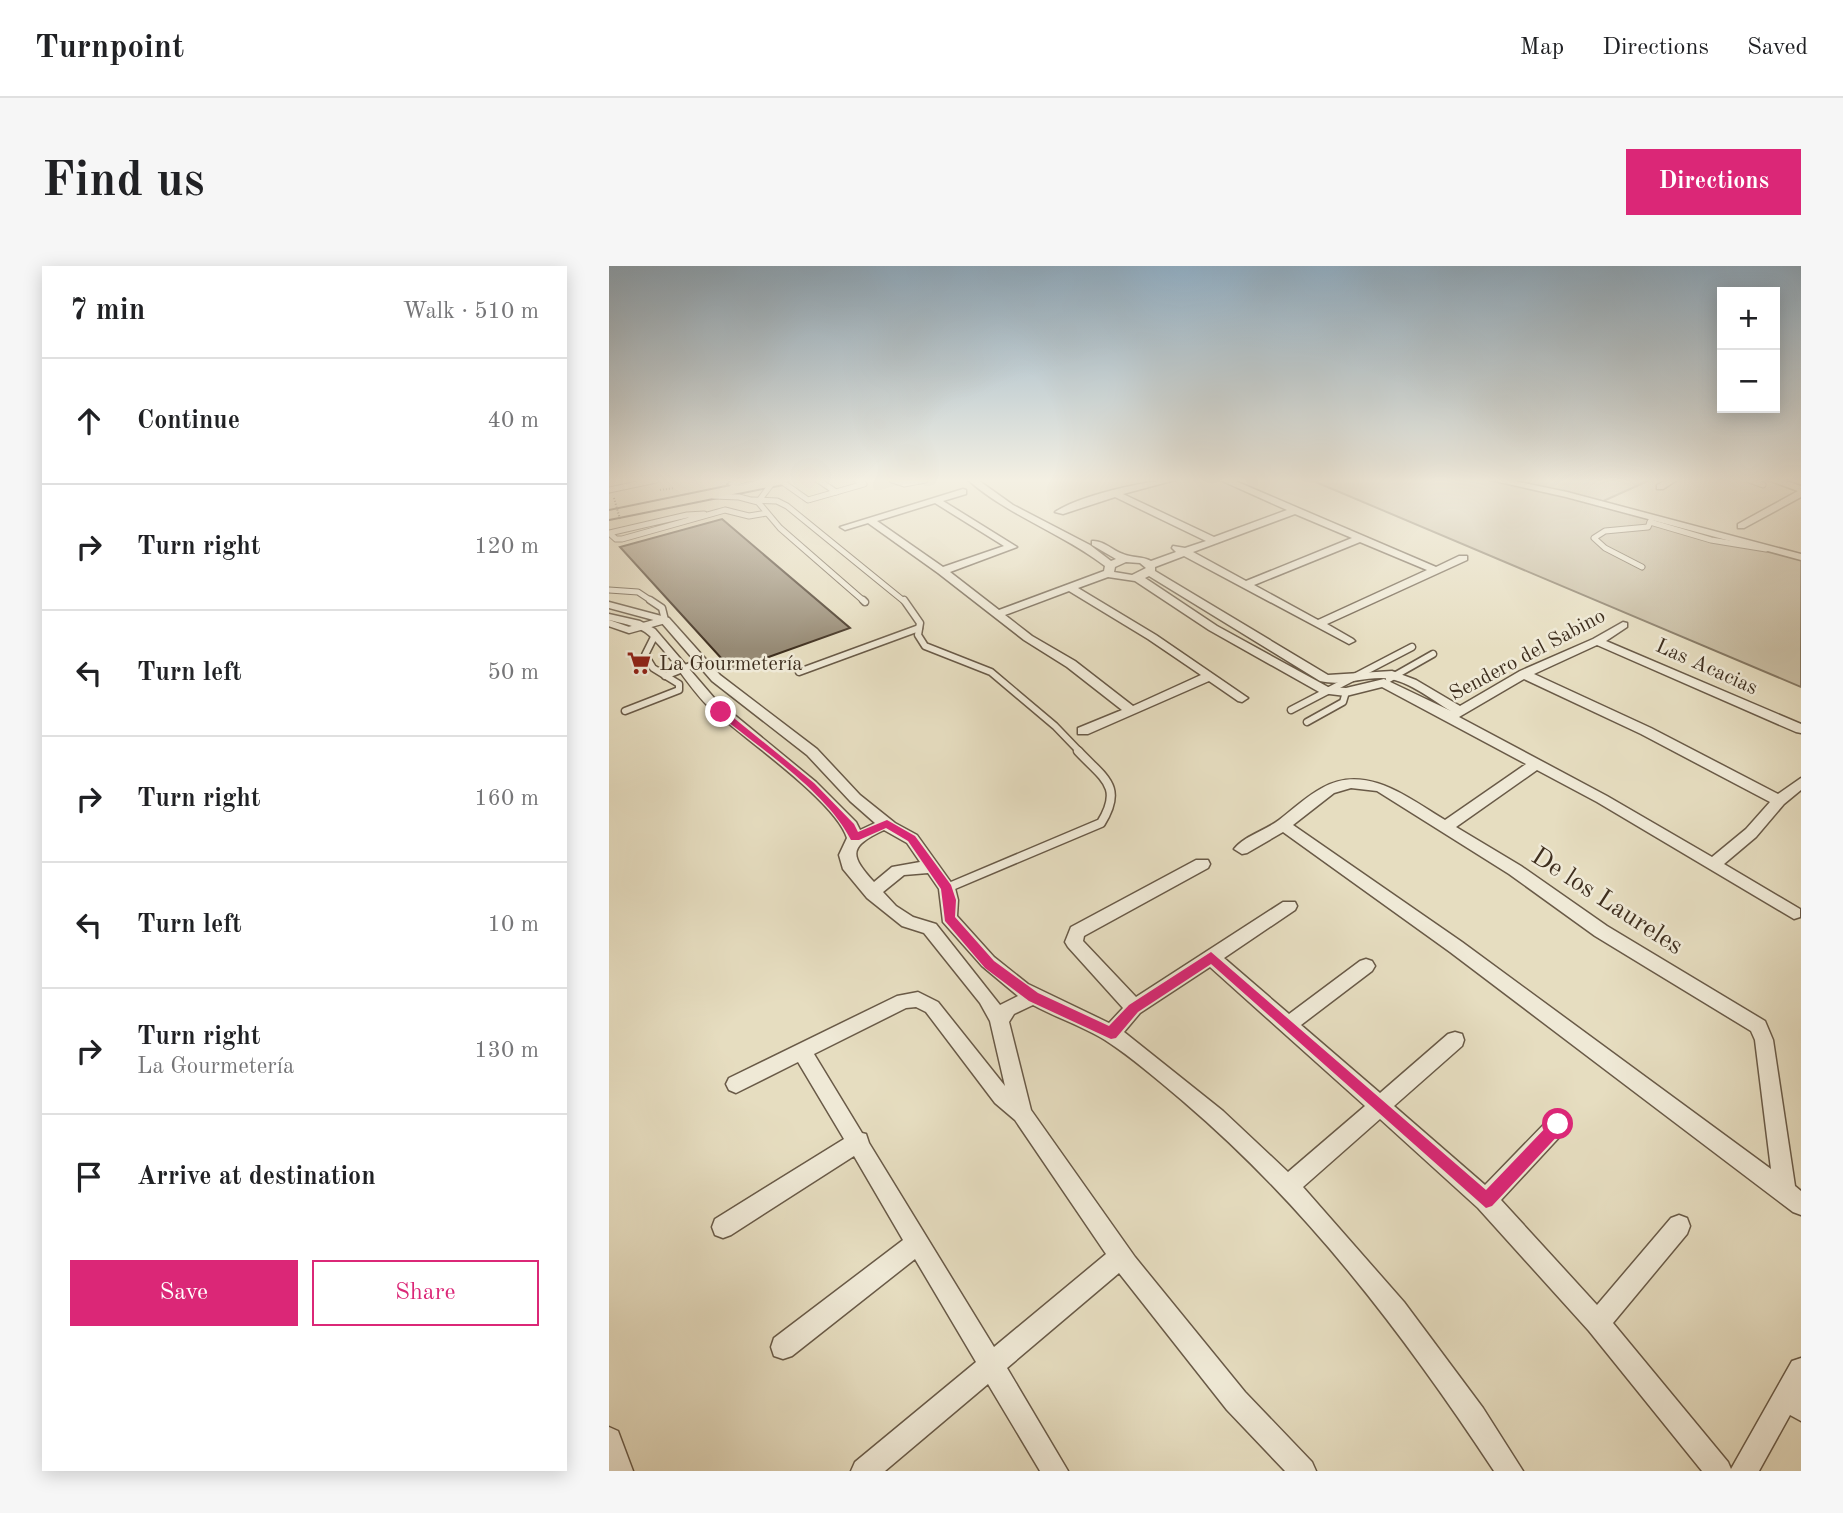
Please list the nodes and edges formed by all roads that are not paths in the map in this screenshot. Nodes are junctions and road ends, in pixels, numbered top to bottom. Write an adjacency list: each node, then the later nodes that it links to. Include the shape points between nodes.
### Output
1 (789, 536): 28 (lane)
2 (825, 536): 36 (lane, via 904,600)
3 (893, 536): 22 (street)
4 (995, 536): 22 (street, via 1012,547)
5 (1066, 536): 24 (street, via 1086,547)
6 (1083, 536): 19 (street)
7 (1210, 536): 13 (street)
8 (1219, 536): 13 (street)
9 (1357, 536): 14 (street)
10 (1597, 536): 20 (lane, via 1605,548)
11 (1719, 536): 17 (street)
12 (1754, 536): 15 (street)
13 (1214, 538): 16 (street)
14 (1361, 538): 23 (street); 25 (street)
15 (1801, 548)
16 (1181, 550): 21 (street); 25 (street)
17 (1801, 557)
18 (1463, 558): 23 (street)
19 (1124, 559): 21 (street); 24 (street)
20 (1642, 567)
21 (1144, 569): 24 (street); 49 (street); 50 (street, via 1213,628)
22 (942, 571): 30 (street)
23 (1437, 571): 34 (street)
24 (1112, 572): 27 (street)
25 (1246, 585): 34 (street)
26 (609, 590): 32 (lane, via 638,592 662,608)
27 (1073, 590): 30 (street); 47 (street)
28 (865, 603)
29 (609, 604): 32 (street)
30 (1000, 616): 52 (street)
31 (609, 617): 37 (street)
32 (665, 620): 37 (lane); 42 (street)
33 (609, 623): 37 (lane, via 627,630)
34 (1318, 624): 38 (street)
35 (1623, 625): 39 (street, Sendero del Sabino)
36 (919, 628): 44 (lane); 70 (lane, via 925,646 991,672 1055,726 1110,785 1112,805 1101,822)
37 (651, 631): 43 (street); 46 (lane, via 645,655)
38 (1349, 641)
39 (1597, 641): 45 (street, Sendero del Sabino); 57 (street, Las Acacias)
40 (1412, 647): 49 (lane)
41 (1433, 654): 48 (lane)
42 (700, 662): 43 (lane); 62 (street, via 746,704 812,752)
43 (683, 669): 46 (lane); 65 (street, via 721,712 811,785 851,827)
44 (799, 672)
45 (1524, 674): 55 (street, Sendero del Sabino); 61 (street)
46 (665, 676): 54 (lane, via 679,684 679,690)
47 (1209, 676): 51 (street); 52 (street)
48 (1389, 679): 49 (street); 55 (street)
49 (1345, 687): 50 (street); 56 (lane, via 1343,702)
50 (1325, 690): 53 (lane)
51 (1242, 698)
52 (1130, 710): 58 (street)
53 (1291, 710)
54 (625, 712)
55 (1455, 715): 59 (street)
56 (1307, 722)
57 (1801, 729)
58 (1083, 731)
59 (1537, 764): 64 (street); 68 (street)
60 (1801, 783): 61 (street)
61 (1779, 801): 68 (street, via 1751,833)
62 (887, 824): 65 (street); 69 (street, via 912,838)
63 (1283, 825): 64 (street, De los Laureles, via 1321,795 1359,781 1382,788); 66 (street, De los Laureles); 89 (street)
64 (1445, 827): 89 (street, De los Laureles, via 1601,931 1758,1026 1764,1040)
65 (855, 838): 71 (street, via 847,855 849,865)
66 (1243, 849)
67 (1202, 864): 77 (street, via 1077,932 1074,942)
68 (1713, 864): 73 (street)
69 (932, 867): 70 (street); 71 (street, via 890,873)
70 (947, 888): 76 (street, via 949,918 989,964)
71 (873, 894): 78 (street, via 908,922 930,928)
72 (1289, 906): 74 (street)
73 (1794, 913)
74 (1211, 957): 77 (street); 79 (street)
75 (1366, 966): 79 (street)
76 (1033, 997): 78 (street, via 1008,1009); 80 (street)
77 (1134, 1008): 80 (street)
78 (999, 1020): 85 (street)
79 (1288, 1025): 84 (street)
80 (1111, 1034): 88 (street, via 1168,1076)
81 (1455, 1040): 84 (street)
82 (802, 1051): 83 (street); 85 (street, via 903,1001 918,999 932,1007 1002,1097); 87 (street)
83 (736, 1084)
84 (1379, 1106): 88 (street); 90 (street)
85 (1023, 1114): 95 (street)
86 (1558, 1124): 90 (street)
87 (859, 1141): 93 (street); 94 (street)
88 (1287, 1186): 106 (street, via 1382,1292)
89 (1785, 1192): 91 (street)
90 (1486, 1200): 96 (street)
91 (1801, 1205)
92 (1679, 1226): 96 (street)
93 (723, 1227)
94 (919, 1242): 97 (street); 98 (street)
95 (1121, 1257): 98 (street); 105 (street, via 1236,1401)
96 (1597, 1323): 107 (street)
97 (783, 1347)
98 (991, 1364): 103 (street); 104 (street)
99 (1801, 1370): 100 (street)
100 (1794, 1402): 108 (street)
101 (609, 1440): 102 (street)
102 (620, 1471)
103 (864, 1471)
104 (1055, 1471)
105 (1303, 1471)
106 (1510, 1471)
107 (1719, 1471)
108 (1744, 1471)

